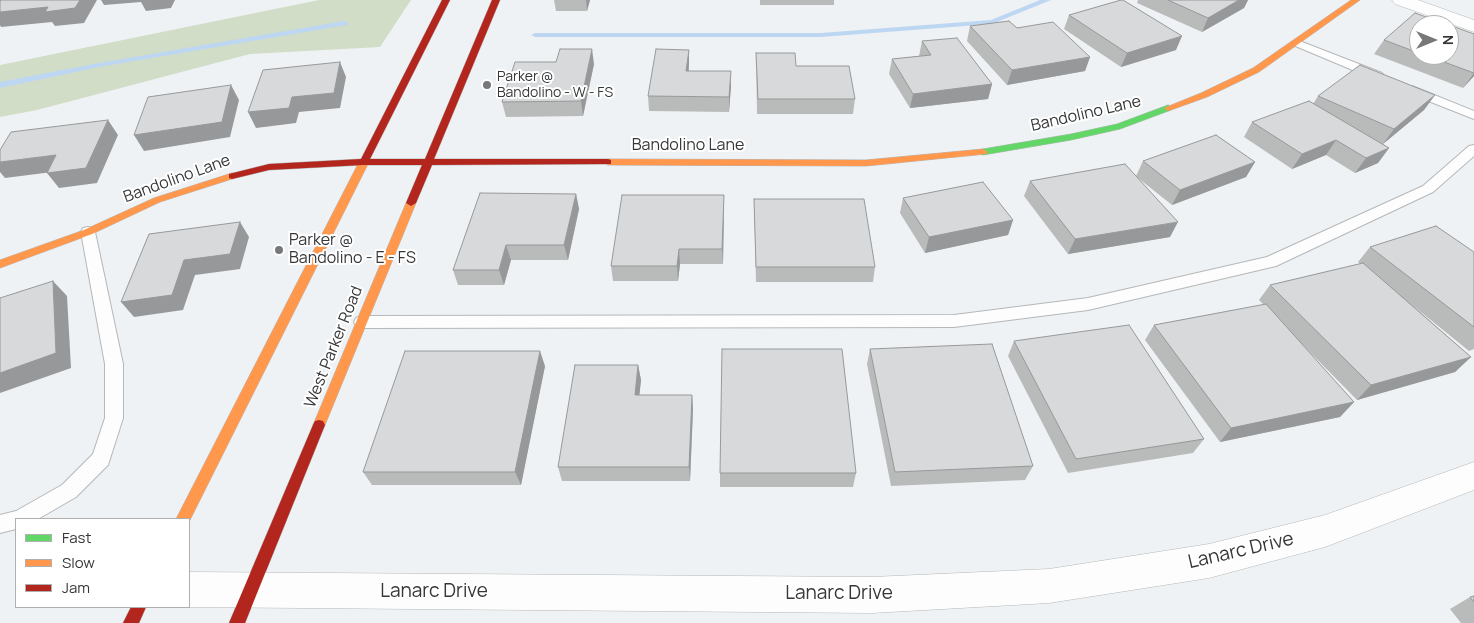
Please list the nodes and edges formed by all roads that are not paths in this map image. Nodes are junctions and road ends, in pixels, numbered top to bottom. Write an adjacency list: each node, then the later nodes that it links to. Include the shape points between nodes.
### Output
1 (446, 0): 11 (street)
2 (496, 0): 12 (street, West Parker Road)
3 (1356, 0): 6 (street, Bandolino Lane)
4 (1401, 0): 5 (street)
5 (1474, 26)
6 (1296, 43): 7 (lane); 12 (street, Bandolino Lane, via 1256,70 1163,111 1120,126 994,151 866,163)
7 (1385, 79)
8 (1403, 86): 9 (lane)
9 (1474, 115)
10 (1474, 149): 15 (lane, via 1428,189 1271,262 1088,304 954,322)
11 (363, 162): 12 (street, Bandolino Lane); 13 (street, Bandolino Lane, via 269,167 220,178 157,200); 18 (street)
12 (428, 162): 15 (street, West Parker Road)
13 (88, 232): 14 (street, Bandolino Lane); 17 (lane, via 114,364 114,418 101,459 70,491)
14 (0, 264)
15 (362, 322): 22 (street, West Parker Road)
16 (1474, 476): 22 (street, Lanarc Drive, via 1325,531 1209,561 1049,586 872,595)
17 (22, 518)
18 (184, 518)
19 (15, 521): 20 (lane)
20 (0, 524)
21 (190, 590): 22 (street, Lanarc Drive)
22 (251, 591): 25 (street, West Parker Road)
23 (138, 608): 24 (street)
24 (131, 623)
25 (237, 623)

